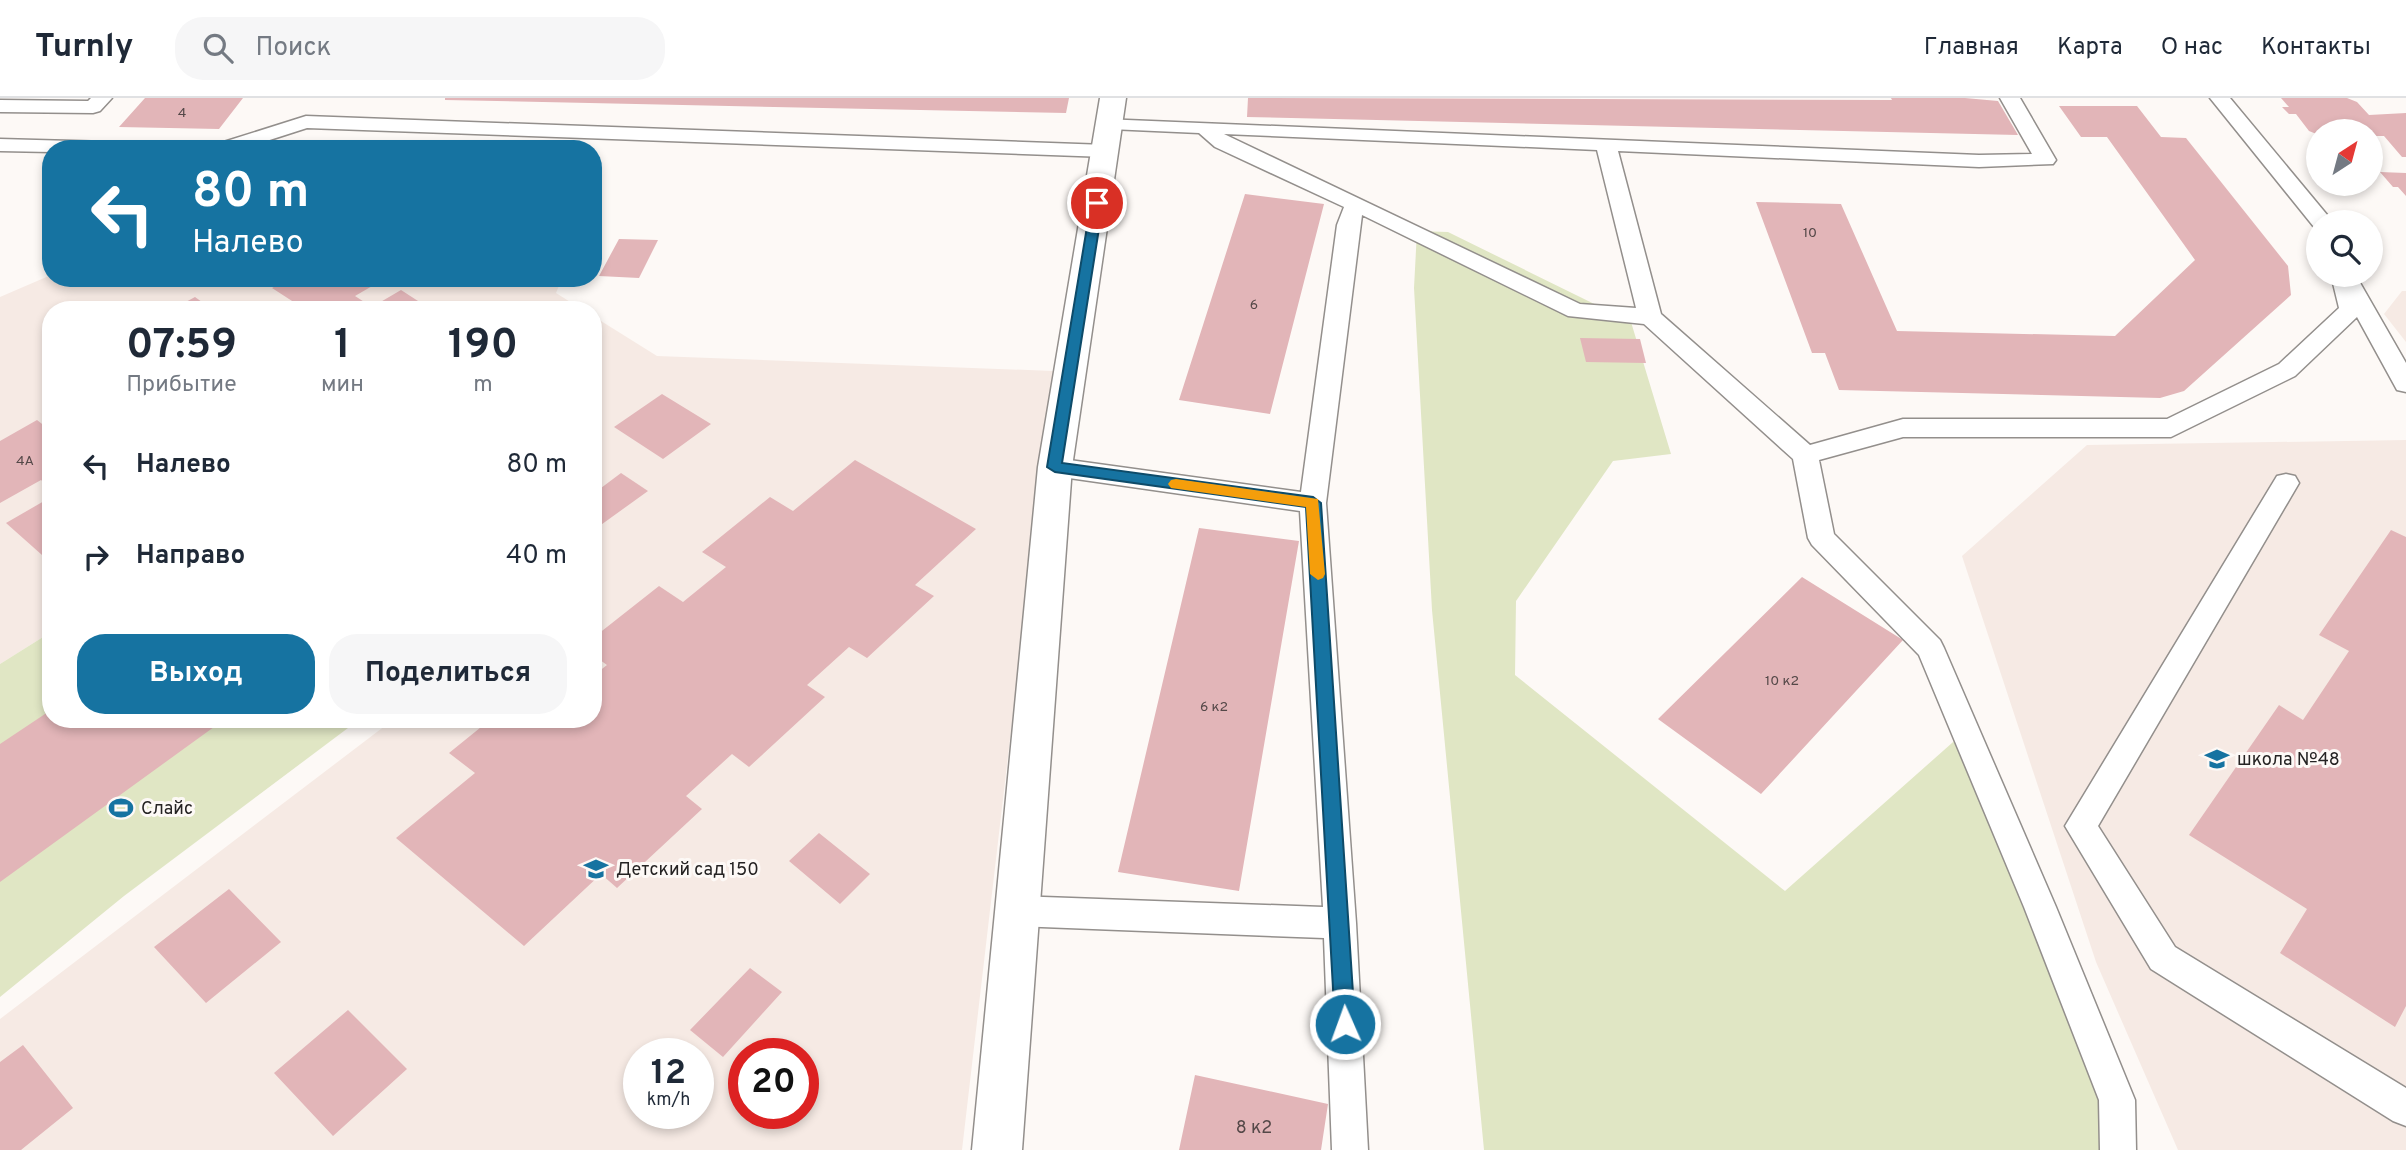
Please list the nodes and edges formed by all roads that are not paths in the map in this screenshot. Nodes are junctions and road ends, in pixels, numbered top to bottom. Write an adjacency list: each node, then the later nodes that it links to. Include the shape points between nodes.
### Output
1 (102, 98): 4 (lane, via 93,107)
2 (2010, 98): 9 (lane, via 2046,160)
3 (2220, 98): 12 (lane)
4 (0, 106)
5 (1110, 124): 6 (lane); 7 (lane, via 306,122); 18 (street)
6 (1204, 127): 9 (lane); 11 (lane, via 1223,143)
7 (249, 140)
8 (0, 145): 10 (lane)
9 (1606, 145): 15 (lane)
10 (42, 146)
11 (1355, 204): 15 (lane, via 1576,311); 20 (lane, via 1348,225)
12 (2312, 210)
13 (2346, 287): 17 (lane, via 2351,310 2287,370 2171,428 1903,428)
14 (2350, 287): 16 (lane)
15 (1650, 317): 17 (lane)
16 (2406, 384)
17 (1804, 455): 26 (lane, via 1821,538 1930,648 2117,1100)
18 (1055, 467): 20 (lane); 21 (street)
19 (2286, 483): 23 (lane, via 2081,827 2163,958)
20 (1313, 503): 22 (lane)
21 (1016, 911): 22 (lane); 24 (street)
22 (1340, 923): 25 (lane)
23 (2406, 1108)
24 (996, 1150)
25 (1350, 1150)
26 (2119, 1150)

